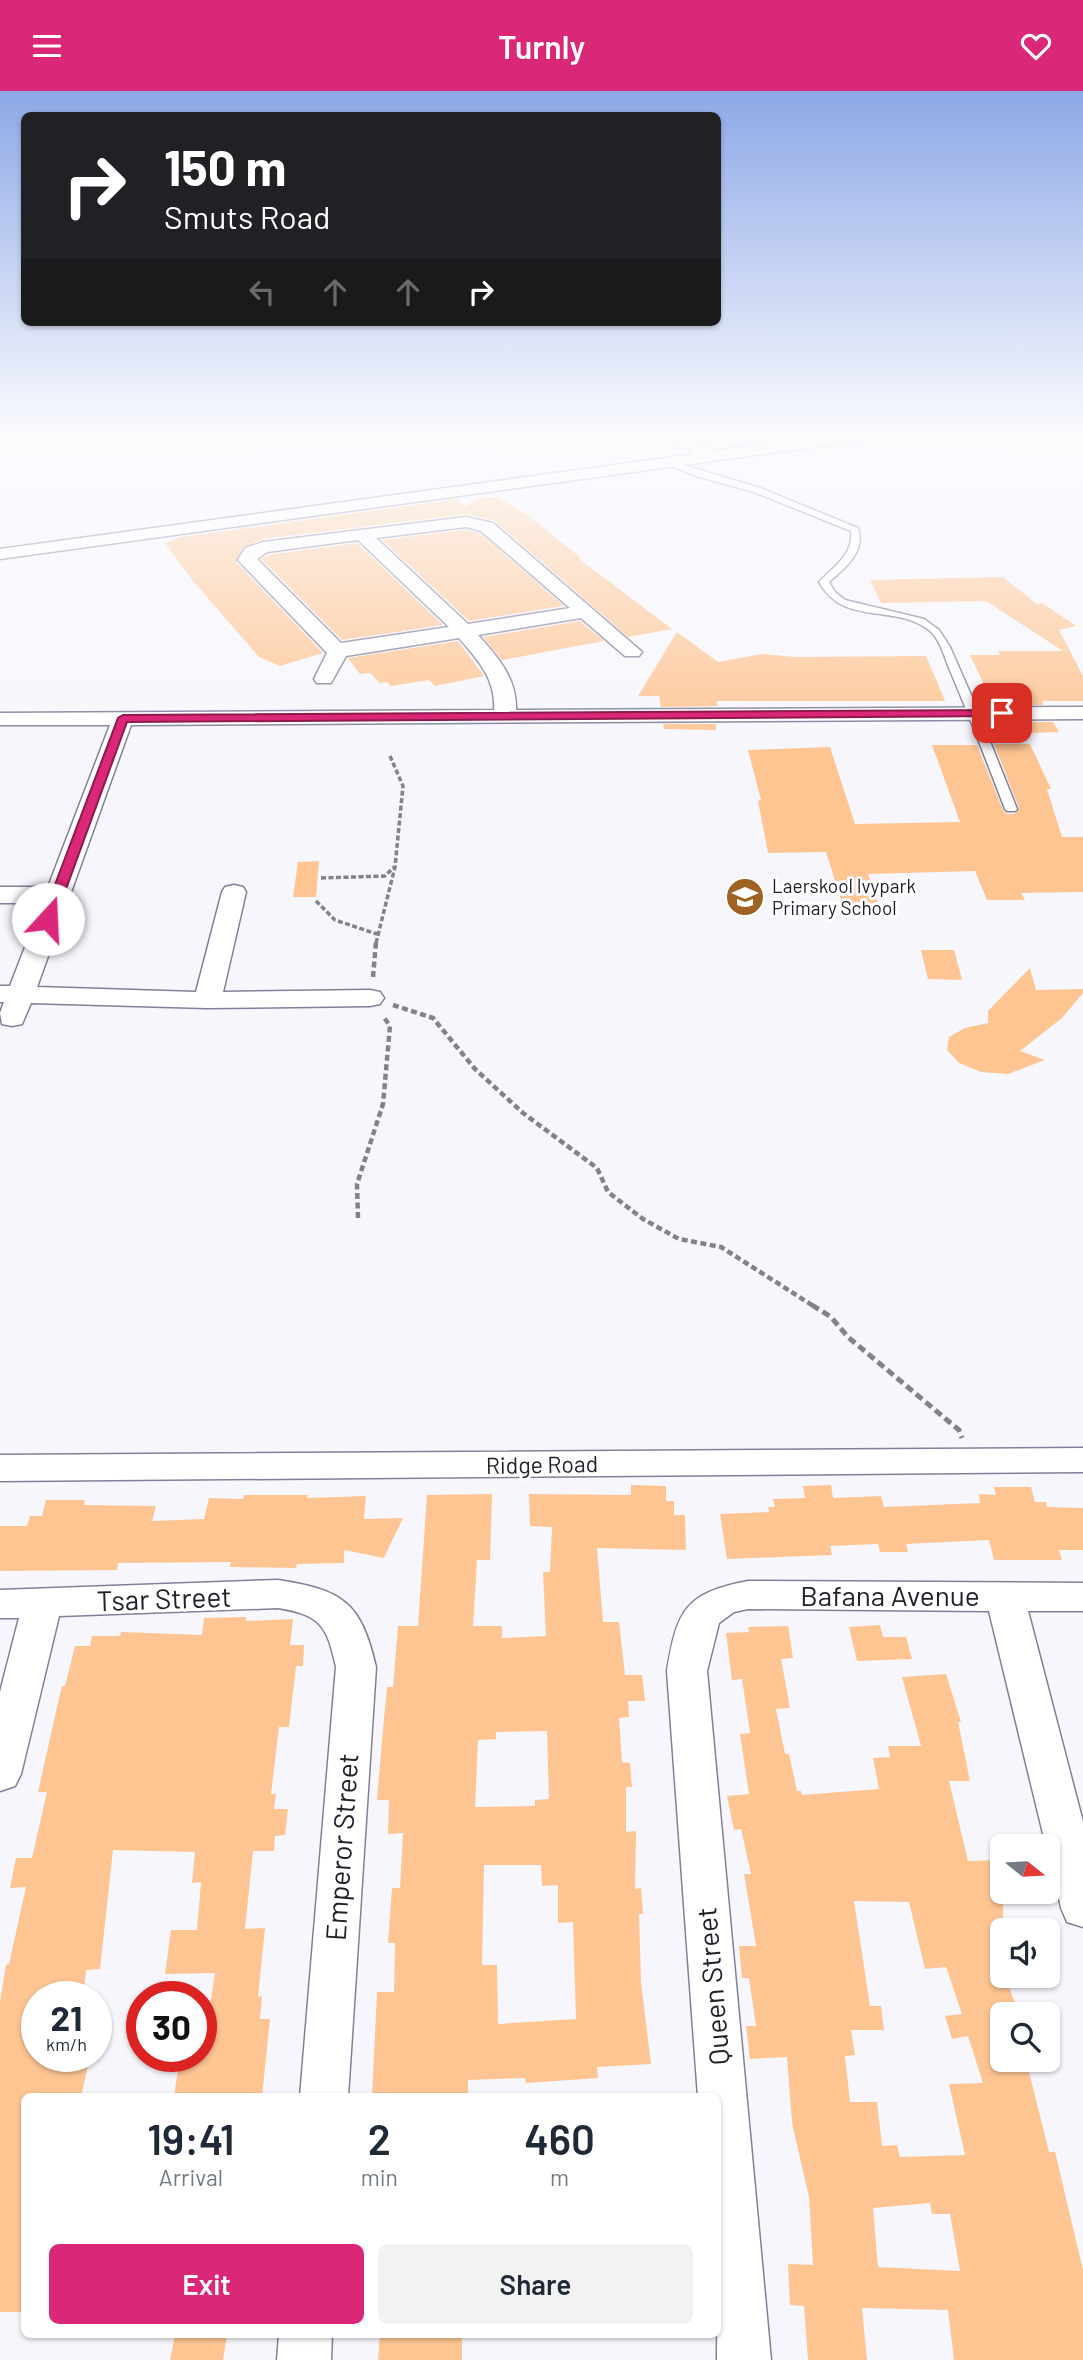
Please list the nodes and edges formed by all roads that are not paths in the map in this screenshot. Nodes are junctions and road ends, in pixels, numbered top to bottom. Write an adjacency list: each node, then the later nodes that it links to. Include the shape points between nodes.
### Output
1 (103, 540): 6 (street)
2 (317, 540): 9 (street, via 263,547 251,552 247,560 332,648)
3 (368, 540): 8 (street)
4 (502, 540): 7 (street)
5 (858, 540): 13 (lane, via 824,582 826,591 842,603 916,620 934,629)
6 (0, 554)
7 (584, 612): 8 (street); 10 (street)
8 (462, 631): 9 (street); 14 (street, via 505,687)
9 (339, 649): 11 (street)
10 (632, 652)
11 (324, 679)
12 (1083, 713): 13 (street)
13 (975, 714): 14 (street); 17 (lane)
14 (505, 716): 15 (street)
15 (123, 718): 16 (street); 20 (street)
16 (0, 719)
17 (1011, 809)
18 (234, 892): 22 (street)
19 (0, 895): 20 (street)
20 (57, 895): 23 (street)
21 (370, 998): 22 (street)
22 (208, 1000): 23 (street)
23 (11, 1002)
24 (1083, 1460): 25 (street, Ridge Road)
25 (0, 1468)
26 (1005, 1597): 27 (street, Bafana Avenue); 31 (street, Bafana Avenue, via 748,1595 719,1601); 33 (street)
27 (1083, 1597)
28 (0, 1604): 29 (street, Tsar Street)
29 (42, 1604): 30 (street, Tsar Street, via 278,1594); 32 (street)
30 (326, 1605): 34 (street, Emperor Street, via 351,1642 356,1667)
31 (702, 1615): 37 (street, Queen Street, via 691,1642 687,1671)
32 (0, 1774)
33 (1083, 1907)
34 (324, 2093)
35 (306, 2338): 36 (street)
36 (304, 2360)
37 (744, 2360)

